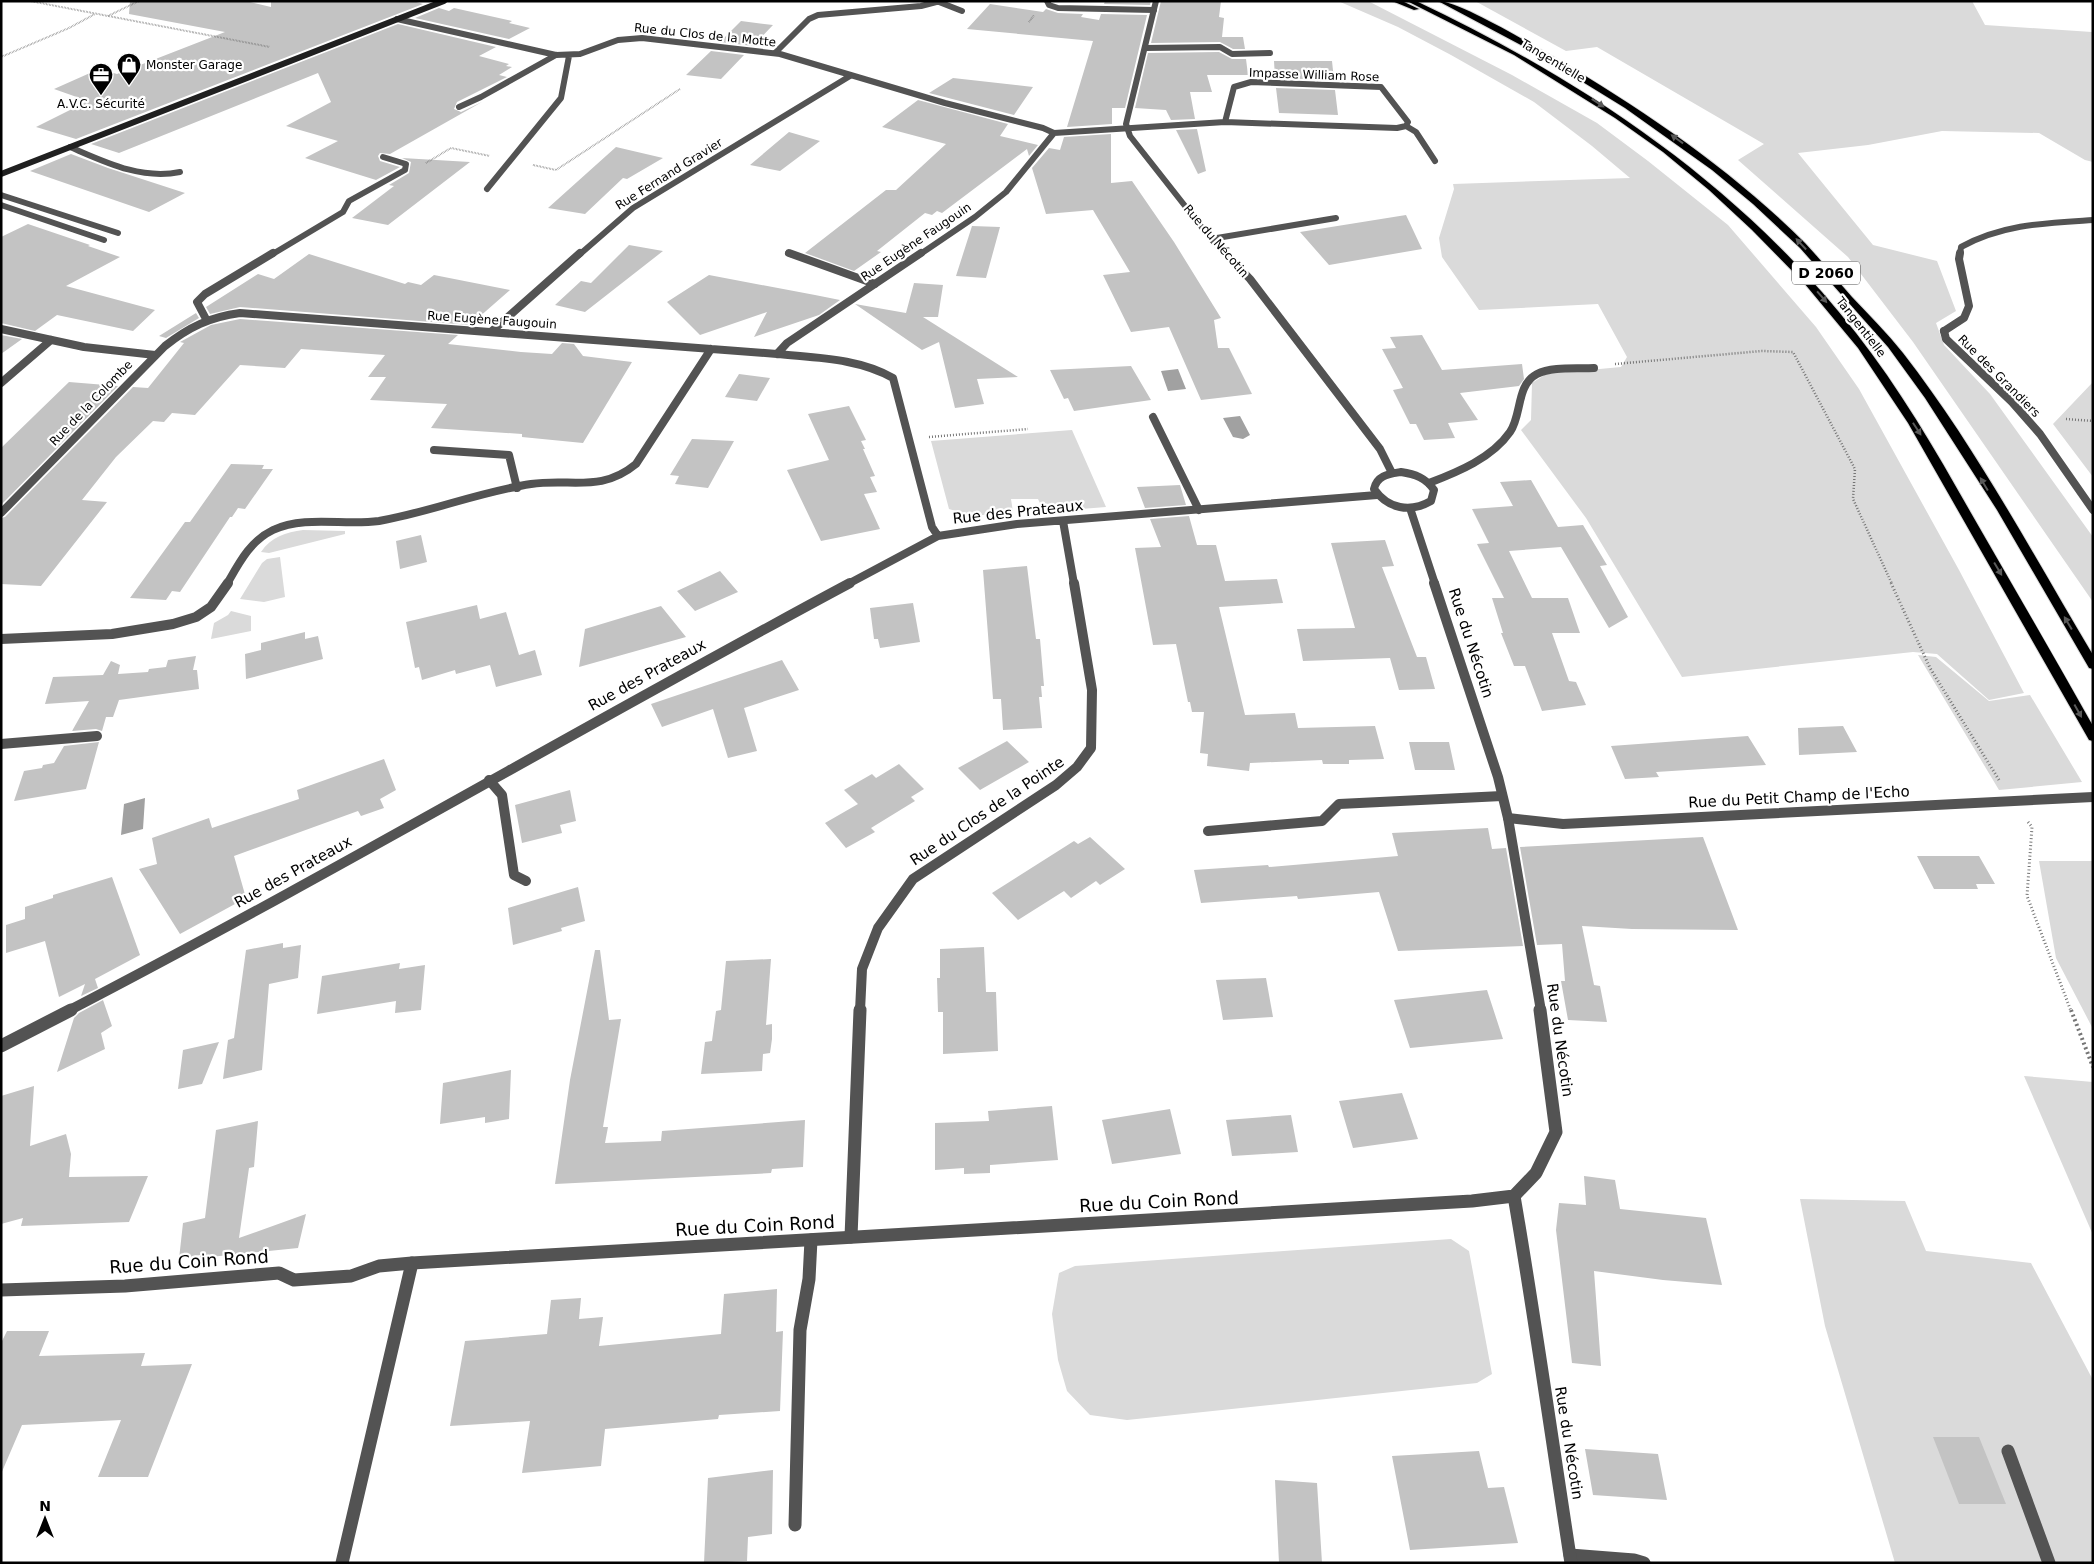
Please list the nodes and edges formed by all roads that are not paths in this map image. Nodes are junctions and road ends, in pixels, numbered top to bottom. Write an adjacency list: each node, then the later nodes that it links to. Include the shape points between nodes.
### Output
1 (444, 1): 10 (main road)
2 (1047, 1): 8 (street, via 1058,8)
3 (1156, 1): 8 (street)
4 (1395, 1): 11 (main road)
5 (1410, 1): 11 (main road, Tangentielle / D 2060)
6 (1441, 1): 60 (main road, Tangentielle / D 2060, one-way to 6, via 1956,438 1903,359 1798,241 1748,195 1628,105 1562,64)
7 (939, 2): 9 (street); 13 (street, via 818,15 809,19)
8 (1154, 10): 12 (street)
9 (962, 11)
10 (397, 19): 15 (street, Rue du Clos de la Motte); 23 (main road)
11 (1465, 26): 62 (main road, Tangentielle / D 2060, one-way to 62, via 1564,81 1670,153 1774,245 1822,297 1869,356 1925,441)
12 (1146, 48): 14 (street, via 1220,47 1232,54); 21 (street)
13 (775, 53): 16 (street, Rue du Clos de la Motte, via 630,38); 17 (street, Rue du Clos de la Motte)
14 (1270, 53)
15 (556, 55): 16 (street, Rue du Clos de la Motte); 18 (street)
16 (570, 56): 28 (street, via 561,98)
17 (850, 76): 22 (street, Rue du Clos de la Motte); 40 (street, Rue Fernand Gravier, via 633,208)
18 (459, 107)
19 (1225, 122): 20 (street); 20 (street, Impasse William Rose, via 1234,87 1251,82 1381,87 1408,122); 21 (street)
20 (1406, 126): 25 (street, Impasse William Rose, via 1416,132)
21 (1127, 129): 22 (street, Rue du Clos de la Motte); 34 (street, Rue du Nécotin)
22 (1054, 133): 37 (street, Rue Eugène Faugouin, via 1006,192)
23 (70, 146): 26 (street, via 151,176); 27 (main road)
24 (383, 157): 38 (street, via 406,164 405,170 349,201 343,212 204,294 197,302)
25 (1435, 161)
26 (180, 172)
27 (1, 174)
28 (486, 189)
29 (1, 195): 33 (street)
30 (1, 205): 35 (street)
31 (1336, 218): 34 (street)
32 (2093, 220): 55 (street, Rue des Grandiers, via 2002,228 1961,247 1958,259 1969,306 1964,318 1944,331 1946,339 2012,402 2040,434)
33 (118, 233)
34 (1211, 239): 49 (street, Rue du Nécotin, via 1250,279 1380,449)
35 (104, 240)
36 (788, 253): 37 (street)
37 (876, 284): 43 (street, Rue Eugène Faugouin, via 787,344)
38 (206, 319): 40 (street, Rue Eugène Faugouin, via 240,313); 44 (street, Rue de la Colombe, via 180,333)
39 (1, 329): 41 (street)
40 (492, 331): 42 (street, Rue Eugène Faugouin)
41 (51, 340): 44 (street); 46 (street)
42 (711, 349): 43 (street, Rue Eugène Faugouin); 51 (street, via 628,472 600,483 549,482)
43 (778, 354): 58 (street, Rue Eugène Faugouin, via 865,366 882,370 893,378 932,527)
44 (155, 355): 56 (street, Rue de la Colombe)
45 (1594, 368): 50 (street, via 1538,374 1528,381 1511,431 1494,449)
46 (1, 383)
47 (1153, 418): 54 (street)
48 (434, 450): 51 (street, via 509,455)
49 (1392, 473): 50 (street, via 1410,473); 52 (street, via 1378,479 1374,490)
50 (1429, 483): 53 (street, via 1434,490 1431,501)
51 (516, 488): 59 (street, via 378,520 306,522 273,529 251,546 210,608 182,623 141,630)
52 (1377, 495): 53 (street, via 1391,505); 54 (street, Rue des Prateaux)
53 (1410, 508): 65 (street, Rue du Nécotin)
54 (1199, 510): 57 (street, Rue des Prateaux)
55 (2093, 510)
56 (1, 513)
57 (1063, 521): 58 (street, Rue des Prateaux, via 1017,524); 72 (street, Rue du Clos de la Pointe, via 1092,690 1091,748 1078,767 1056,785 914,879 878,928 862,969)
58 (938, 536): 64 (street, Rue des Prateaux, via 711,656)
59 (1, 639)
60 (2093, 665)
61 (97, 736): 63 (street)
62 (2093, 737)
63 (1, 744)
64 (489, 780): 69 (street, via 502,795 514,874); 70 (street, Rue des Prateaux, via 172,957)
65 (1502, 796): 67 (street, Rue du Nécotin); 68 (street, via 1339,804 1322,821)
66 (2093, 797): 67 (street, Rue du Petit Champ de l'Echo, via 1563,824)
67 (1508, 818): 71 (street, Rue du Nécotin, via 1543,1025 1556,1132 1536,1173)
68 (1208, 831)
69 (526, 881)
70 (1, 1046)
71 (1514, 1196): 72 (street, Rue du Coin Rond); 78 (street, Rue du Nécotin)
72 (851, 1237): 73 (street, Rue du Coin Rond)
73 (811, 1240): 74 (street, Rue du Coin Rond); 77 (street, via 809,1279 800,1330)
74 (412, 1263): 75 (street, Rue du Coin Rond, via 379,1266 351,1276 294,1280 279,1273 126,1286); 79 (street)
75 (1, 1290)
76 (2008, 1451): 81 (street)
77 (794, 1525)
78 (1570, 1559): 80 (street)
79 (342, 1563)
80 (1644, 1563)
81 (2049, 1563)

